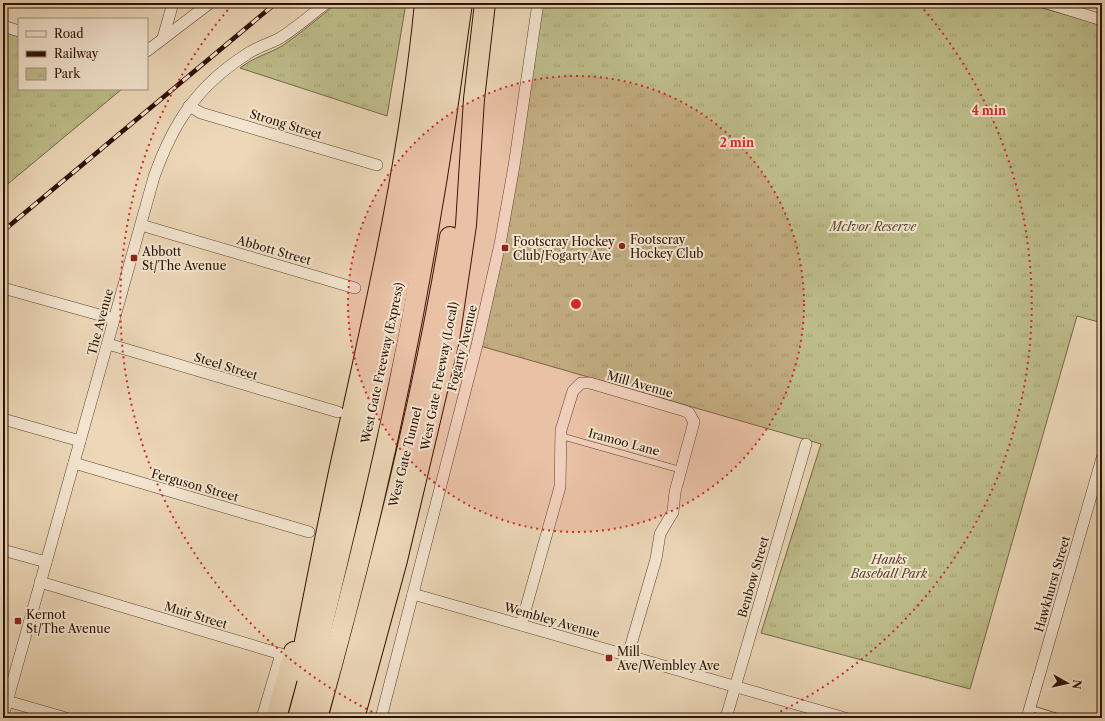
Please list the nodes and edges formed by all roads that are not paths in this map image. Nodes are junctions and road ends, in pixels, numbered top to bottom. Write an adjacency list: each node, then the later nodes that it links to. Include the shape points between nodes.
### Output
1 (173, 3): 16 (street)
2 (210, 3): 10 (street)
3 (326, 3): 19 (street, The Avenue, via 292,30 246,54 207,85)
4 (425, 3): 33 (highway, via 395,210 377,305)
5 (445, 3): 51 (highway, West Gate Freeway (Express), via 417,188 384,361 320,641)
6 (462, 3): 52 (highway, West Gate Freeway (Express), via 433,206 397,393 360,552)
7 (485, 3): 18 (highway, West Gate Freeway (Local))
8 (538, 3): 39 (street, Fogarty Avenue, via 500,244 477,345)
9 (1047, 3): 11 (street)
10 (192, 8): 16 (street)
11 (1083, 8): 12 (street); 13 (street)
12 (1102, 15)
13 (1102, 20)
14 (3, 26): 15 (street)
15 (18, 31)
16 (163, 38): 17 (street)
17 (148, 51)
18 (474, 99): 53 (highway, West Gate Tunnel, via 437,319 417,409); 54 (highway, West Gate Freeway (Local), via 466,225 449,340 397,560)
19 (188, 106): 20 (street, Strong Street, via 201,113); 21 (street, The Avenue, via 168,140 154,177)
20 (377, 165)
21 (141, 224): 23 (street, Abbott Street); 24 (street, The Avenue)
22 (3, 288): 24 (street)
23 (355, 288)
24 (114, 319): 25 (street, The Avenue)
25 (108, 344): 26 (street, Steel Street); 29 (street, The Avenue)
26 (338, 412)
27 (3, 419): 29 (street)
28 (560, 436): 34 (lane, Iramoo Lane); 34 (street, Mill Avenue, via 573,391 581,383 590,383 689,413 694,422); 40 (street, Mill Avenue, via 560,487)
29 (80, 441): 32 (street, The Avenue)
30 (806, 444): 43 (street, Benbow Street)
31 (1102, 458): 45 (street, Hawkhurst Street)
32 (74, 463): 35 (street, Ferguson Street); 37 (street, The Avenue)
33 (341, 465): 49 (highway, via 302,625); 50 (highway, via 297,679)
34 (681, 470): 41 (street, Mill Avenue, via 673,512 660,534 656,559)
35 (309, 532)
36 (3, 550): 37 (street)
37 (46, 562): 38 (street, The Avenue)
38 (40, 582): 42 (street, The Avenue); 48 (street, Muir Street, via 281,654)
39 (413, 594): 40 (street, Wembley Avenue); 55 (street, Fogarty Avenue)
40 (521, 624): 41 (street, Wembley Avenue)
41 (628, 655): 43 (street, Wembley Avenue)
42 (8, 681): 44 (street, The Avenue)
43 (735, 686): 56 (street, Benbow Street); 57 (street, Wembley Avenue)
44 (7, 701): 46 (street, The Avenue); 47 (street)
45 (1028, 713): 58 (lane)
46 (3, 716)
47 (66, 718)
48 (262, 718)
49 (276, 718)
50 (292, 718)
51 (298, 718)
52 (317, 718)
53 (339, 718)
54 (354, 718)
55 (381, 718)
56 (726, 718)
57 (845, 718)
58 (1062, 718)

